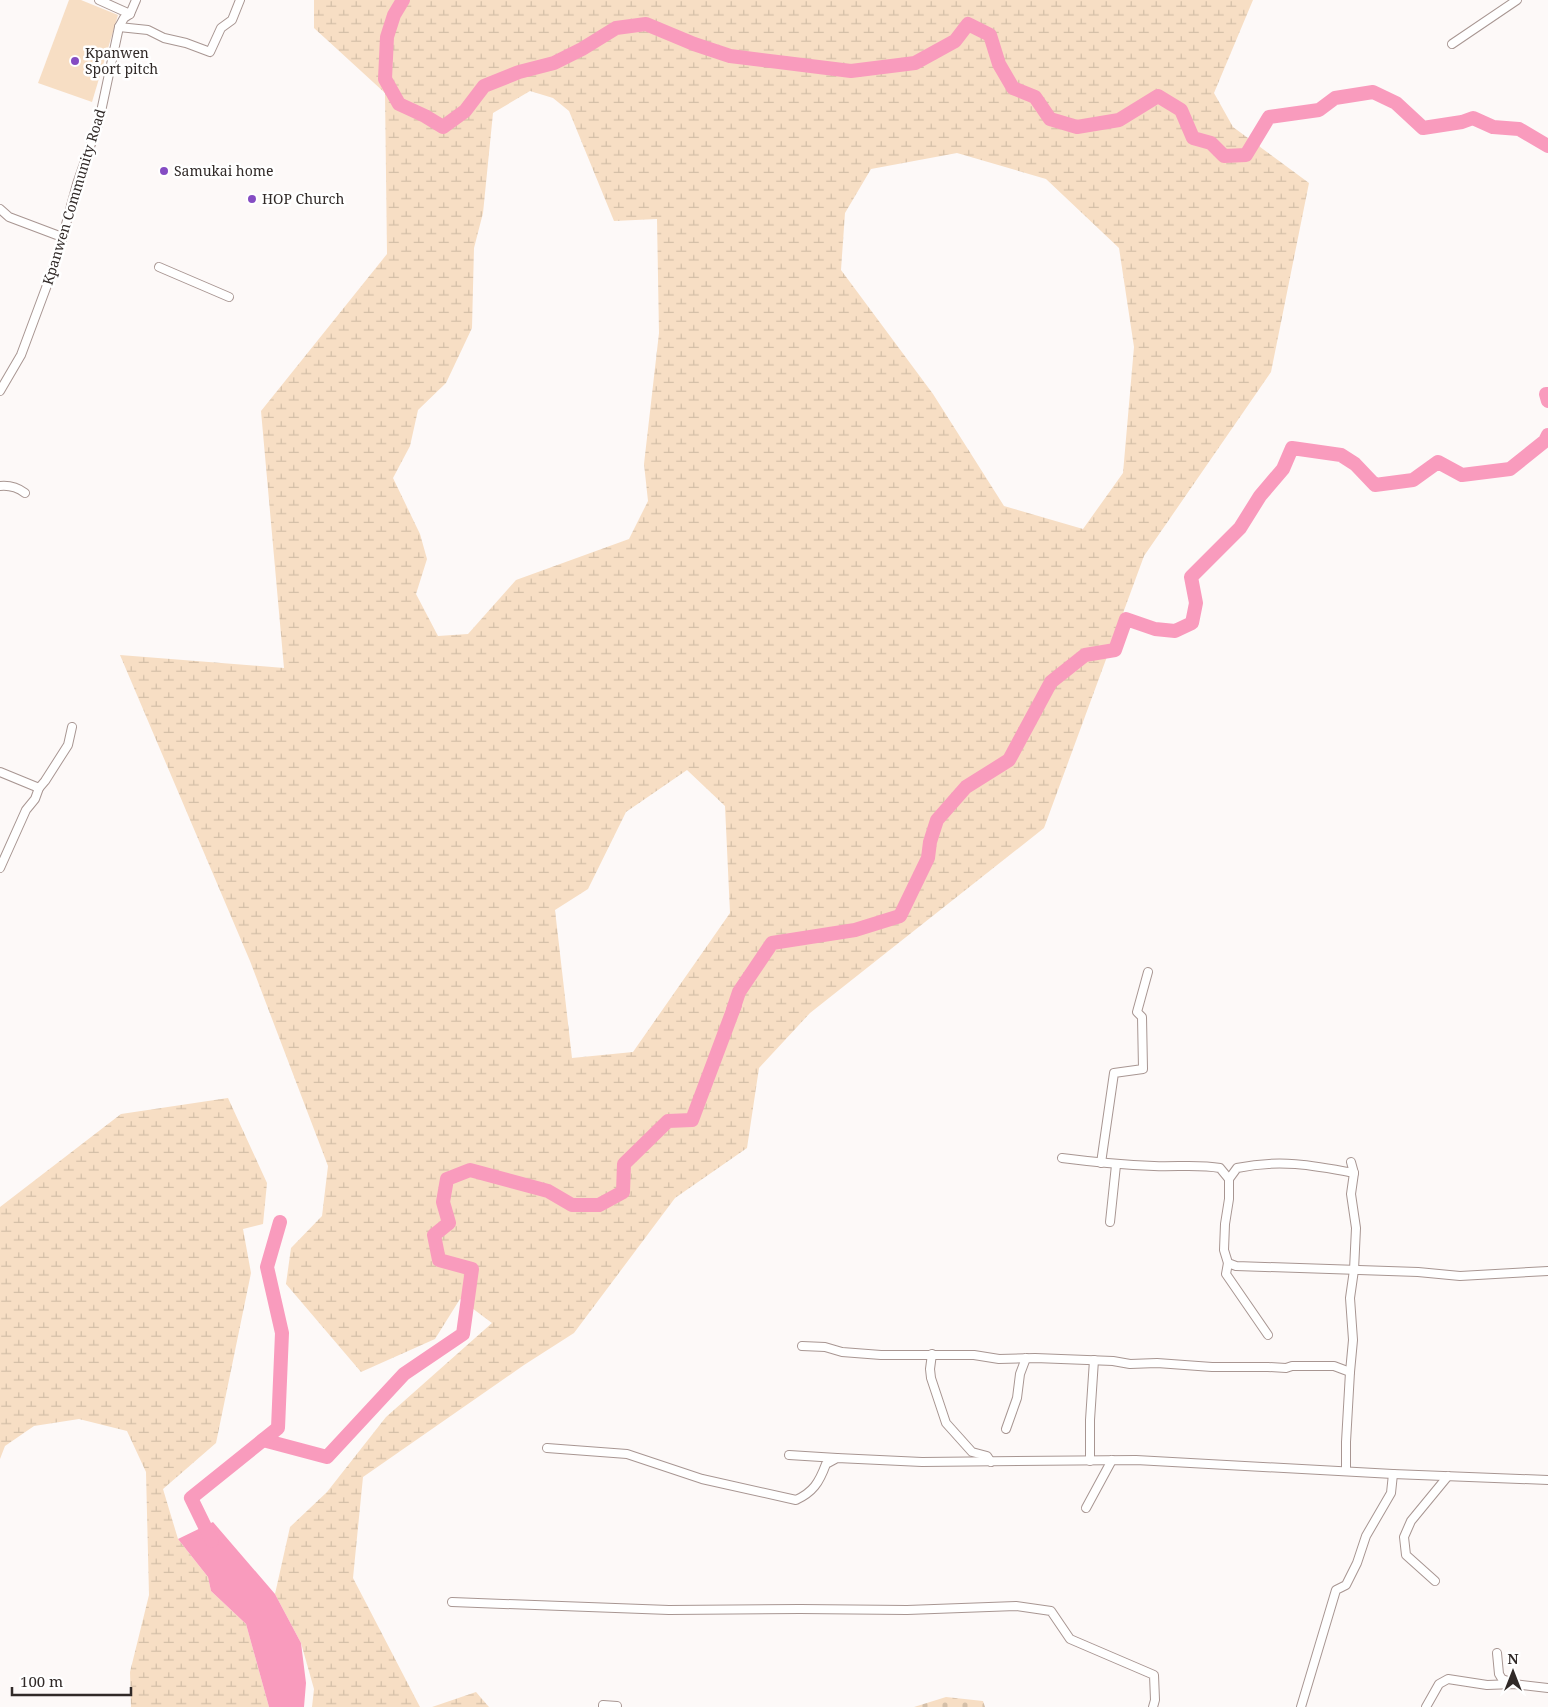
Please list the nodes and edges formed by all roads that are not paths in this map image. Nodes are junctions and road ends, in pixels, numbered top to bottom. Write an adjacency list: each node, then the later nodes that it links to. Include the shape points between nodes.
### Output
1 (99, 0): 5 (street)
2 (136, 0): 5 (street, Kpanwen Community Road)
3 (240, 0): 6 (street, via 232,20 221,28 210,52 148,30)
4 (1517, 0): 7 (street)
5 (130, 14): 6 (street, Kpanwen Community Road)
6 (119, 27): 9 (street, Kpanwen Community Road, via 99,121)
7 (1452, 44)
8 (0, 209): 9 (street, via 9,217)
9 (62, 238): 12 (street, Kpanwen Community Road, via 21,355)
10 (159, 267): 11 (street)
11 (229, 297)
12 (0, 391)
13 (0, 486): 14 (street, via 18,488)
14 (25, 493)
15 (72, 727): 17 (street, via 65,751)
16 (0, 772): 17 (street)
17 (39, 788): 18 (street)
18 (0, 868)
19 (1148, 972): 22 (street, via 1137,1012 1142,1017 1143,1069 1114,1073)
20 (1062, 1158): 22 (street)
21 (1352, 1162): 24 (street)
22 (1101, 1163): 23 (street)
23 (1116, 1165): 25 (street, via 1205,1165 1220,1168); 26 (street)
24 (1354, 1173): 25 (street, via 1278,1162 1237,1168); 28 (street)
25 (1229, 1179): 27 (street, via 1224,1250)
26 (1110, 1222)
27 (1228, 1263): 28 (street, via 1236,1266); 30 (street, via 1226,1274)
28 (1354, 1270): 29 (street, via 1460,1276); 35 (street, via 1350,1298 1353,1340)
29 (1548, 1271)
30 (1268, 1335)
31 (802, 1346): 32 (street, via 881,1355)
32 (932, 1354): 33 (street); 42 (street, via 931,1378 946,1423 972,1452 987,1456)
33 (1026, 1358): 34 (street); 36 (street, via 1020,1374 1018,1398)
34 (1094, 1360): 35 (street, via 1212,1367 1334,1366); 41 (street)
35 (1350, 1372): 43 (street)
36 (1006, 1429)
37 (547, 1448): 39 (street, via 627,1454 702,1478 796,1500 810,1494 826,1464)
38 (789, 1455): 39 (street)
39 (837, 1458): 42 (street)
40 (1112, 1460): 41 (street); 43 (street); 47 (street)
41 (1090, 1461): 42 (street)
42 (991, 1462)
43 (1346, 1471): 44 (street)
44 (1393, 1474): 45 (street); 56 (street, via 1390,1493 1366,1536 1357,1563 1346,1584 1336,1590)
45 (1448, 1476): 46 (street); 48 (street, via 1412,1521 1404,1538 1406,1555)
46 (1548, 1480)
47 (1086, 1508)
48 (1435, 1581)
49 (452, 1602): 55 (street, via 668,1610 906,1610 1016,1606 1051,1611 1070,1639 1154,1675)
50 (1497, 1653): 51 (street, via 1499,1674)
51 (1514, 1684): 52 (street); 57 (street, via 1487,1685 1448,1679 1439,1684)
52 (1548, 1688)
53 (617, 1706): 54 (street)
54 (603, 1707)
55 (1153, 1707)
56 (1301, 1707)
57 (1426, 1707)

